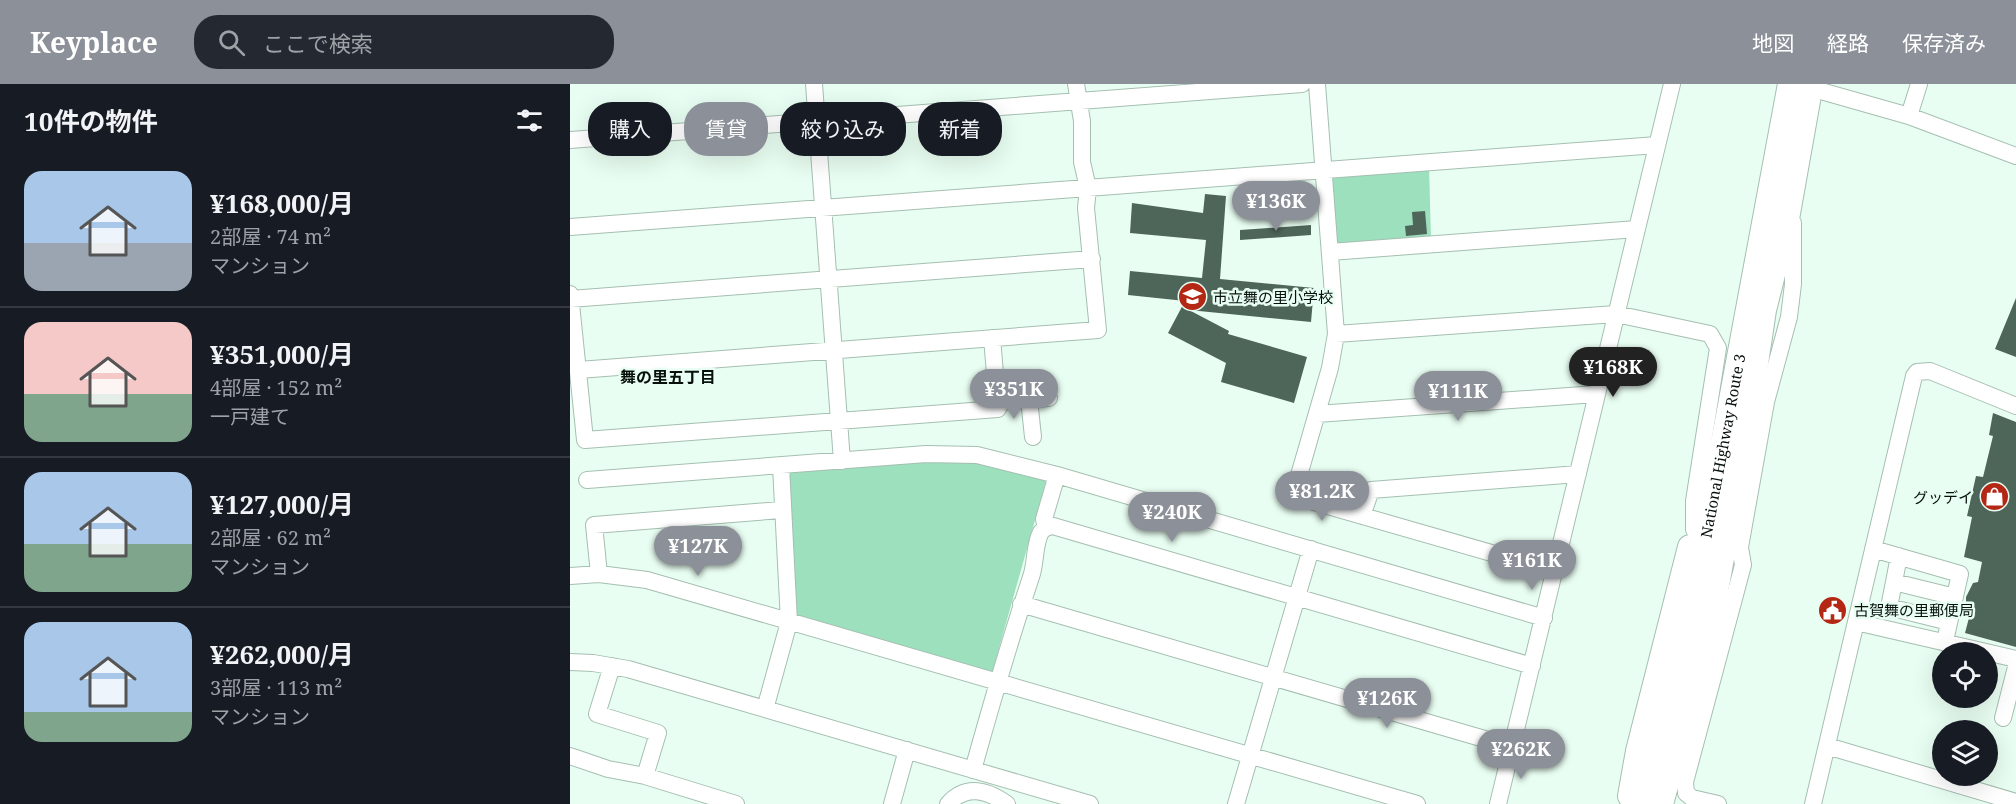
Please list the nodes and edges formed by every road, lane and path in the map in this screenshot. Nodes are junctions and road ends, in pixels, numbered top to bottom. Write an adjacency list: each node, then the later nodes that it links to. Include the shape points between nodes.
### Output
1 (814, 84): 8 (street)
2 (1076, 84): 9 (street)
3 (1302, 84): 9 (street)
4 (1317, 84): 17 (street)
5 (1672, 84): 14 (street)
6 (1919, 84): 11 (street)
7 (1802, 85): 11 (street); 19 (highway, National Highway Route 3); 43 (highway, National Highway Route 3)
8 (815, 102)
9 (1078, 102): 10 (street); 18 (street)
10 (906, 115)
11 (1909, 117): 16 (street)
12 (780, 125): 13 (street)
13 (570, 140)
14 (1657, 145): 17 (street); 22 (street)
15 (819, 156): 20 (street)
16 (2016, 156)
17 (1324, 170): 18 (street); 23 (street)
18 (1088, 188): 20 (street); 24 (street, via 1086,208)
19 (1792, 188): 51 (street, via 1793,284 1789,317 1766,402); 59 (highway, National Highway Route 3, via 1764,310)
20 (823, 208): 21 (street); 25 (street)
21 (570, 227)
22 (1637, 230): 23 (street); 28 (street)
23 (1330, 252): 29 (street)
24 (1092, 259): 25 (street); 30 (street, via 1098,330)
25 (829, 279): 27 (street); 31 (street)
26 (570, 294): 27 (street)
27 (570, 299): 32 (street)
28 (1616, 314): 29 (street); 33 (street); 50 (street, via 1710,334 1718,348 1694,501)
29 (1336, 334): 38 (street)
30 (992, 339): 31 (street); 36 (street)
31 (834, 351): 32 (street); 39 (street)
32 (579, 370): 39 (street, via 585,440)
33 (1596, 394): 38 (street); 44 (street)
34 (1049, 398): 35 (street)
35 (1029, 399): 36 (street); 40 (street)
36 (997, 402): 39 (street, via 998,410)
37 (2016, 406): 53 (street, via 1930,371 1917,372)
38 (1317, 414): 48 (street, via 1293,496)
39 (840, 421): 41 (street)
40 (1033, 438)
41 (842, 461): 42 (street); 45 (street, via 926,454 977,455)
42 (781, 466): 46 (street); 47 (street)
43 (1720, 470): 50 (highway, via 1706,492); 94 (highway, National Highway Route 3, via 1685,642)
44 (1578, 474): 48 (street, via 1371,490); 55 (street)
45 (1057, 475): 49 (street, via 1044,519); 52 (street)
46 (587, 480)
47 (781, 510): 56 (street, via 594,525); 64 (street)
48 (1362, 516): 55 (street)
49 (1046, 528): 61 (street, via 1053,526); 62 (street, via 1040,534)
50 (1694, 530): 93 (highway, via 1638,751)
51 (1740, 547): 59 (highway); 96 (street, via 1743,565 1685,782 1686,793 1692,798)
52 (1311, 549): 61 (street); 63 (street)
53 (1873, 549): 54 (street); 65 (street)
54 (1899, 556): 58 (street); 60 (street, via 1960,574)
55 (1554, 571): 63 (street)
56 (599, 574): 57 (street); 64 (street, via 648,580)
57 (570, 576)
58 (1894, 582): 60 (street); 66 (street, via 1889,607)
59 (1716, 590): 95 (highway, National Highway Route 3, via 1689,709)
60 (1955, 597): 66 (street)
61 (1296, 598): 71 (street); 73 (street)
62 (1021, 604): 73 (street); 74 (street)
63 (1544, 618): 71 (street)
64 (789, 622): 74 (street); 75 (street)
65 (1856, 622): 67 (street); 77 (street)
66 (1949, 622): 67 (street)
67 (1945, 641): 68 (street)
68 (2016, 659)
69 (570, 662): 70 (street)
70 (612, 666): 75 (street); 83 (street, via 597,714 658,733)
71 (1532, 666): 78 (street)
72 (2016, 667): 76 (street)
73 (1273, 677): 78 (street); 81 (street)
74 (997, 682): 81 (street); 82 (street)
75 (765, 709): 79 (street)
76 (2003, 718)
77 (1827, 746): 84 (street); 97 (street)
78 (1512, 747): 92 (street)
79 (907, 750): 82 (street); 86 (street)
80 (570, 756): 83 (street)
81 (1250, 756): 90 (street); 91 (street)
82 (974, 770): 89 (street)
83 (645, 776): 85 (street)
84 (2016, 803)
85 (736, 804)
86 (892, 804)
87 (948, 804): 88 (street, via 955,796 977,791 992,794)
88 (1007, 804)
89 (1090, 804)
90 (1236, 804)
91 (1417, 804)
92 (1498, 804)
93 (1629, 804)
94 (1640, 804)
95 (1661, 804)
96 (1718, 804)
97 (1813, 804)

